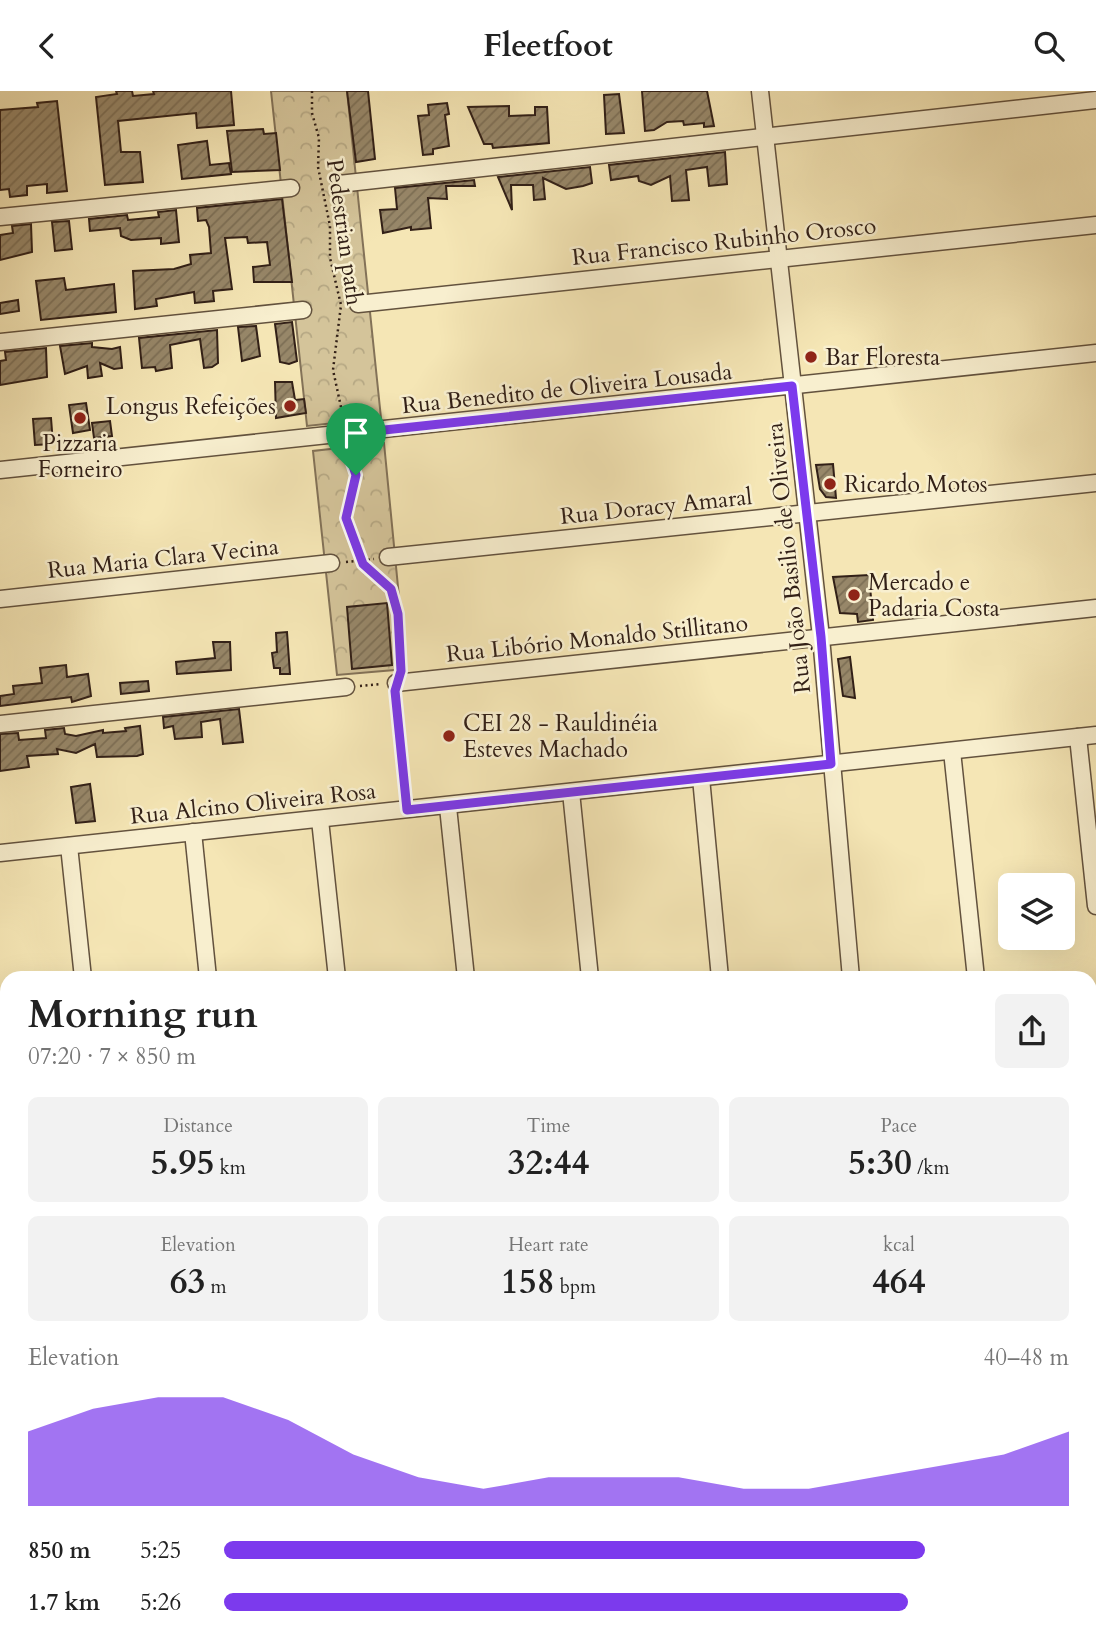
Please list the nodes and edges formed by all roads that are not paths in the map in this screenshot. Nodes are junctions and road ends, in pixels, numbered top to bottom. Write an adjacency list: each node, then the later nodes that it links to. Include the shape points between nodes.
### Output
1 (760, 91): 3 (street, Rua João Basilio de Oliveira)
2 (1096, 100): 3 (street)
3 (764, 136): 4 (street); 8 (street, Rua João Basilio de Oliveira)
4 (339, 184)
5 (291, 188): 6 (street)
6 (0, 217)
7 (1096, 225): 8 (street, Rua Francisco Rubinho Orosco)
8 (777, 258): 9 (street, Rua Francisco Rubinho Orosco); 13 (street, Rua João Basilio de Oliveira)
9 (358, 304)
10 (303, 310): 11 (street)
11 (0, 342)
12 (1096, 353): 13 (street, Rua Benedito de Oliveira Lousada)
13 (792, 386): 14 (street, Rua Benedito de Oliveira Lousada); 16 (street, Rua João Basilio de Oliveira)
14 (0, 470)
15 (1096, 483): 16 (street, Rua Doracy Amaral)
16 (806, 513): 17 (street, Rua Doracy Amaral); 21 (street, Rua João Basilio de Oliveira)
17 (388, 557)
18 (331, 563): 19 (street, Rua Maria Clara Vecina)
19 (0, 599)
20 (1096, 608): 21 (street, Rua Libório Monaldo Stillitano)
21 (821, 637): 23 (street, Rua Libório Monaldo Stillitano); 28 (street, Rua João Basilio de Oliveira)
22 (346, 687): 24 (street)
23 (395, 687)
24 (0, 724)
25 (1096, 735): 26 (street, Rua Alcino Oliveira Rosa)
26 (1078, 737): 27 (street, Rua Alcino Oliveira Rosa); 36 (street)
27 (952, 751): 28 (street, Rua Alcino Oliveira Rosa); 44 (street)
28 (831, 764): 29 (street, Rua Alcino Oliveira Rosa); 43 (street, Rua João Basilio de Oliveira)
29 (701, 778): 30 (street, Rua Alcino Oliveira Rosa); 42 (street)
30 (571, 792): 31 (street, Rua Alcino Oliveira Rosa); 41 (street)
31 (448, 807): 32 (street, Rua Alcino Oliveira Rosa); 40 (street)
32 (320, 820): 33 (street, Rua Alcino Oliveira Rosa); 39 (street)
33 (193, 832): 34 (street, Rua Alcino Oliveira Rosa); 38 (street)
34 (69, 846): 35 (street, Rua Alcino Oliveira Rosa); 37 (street)
35 (0, 853)
36 (1096, 907)
37 (82, 971)
38 (207, 971)
39 (336, 971)
40 (465, 971)
41 (589, 971)
42 (719, 971)
43 (850, 971)
44 (975, 971)

